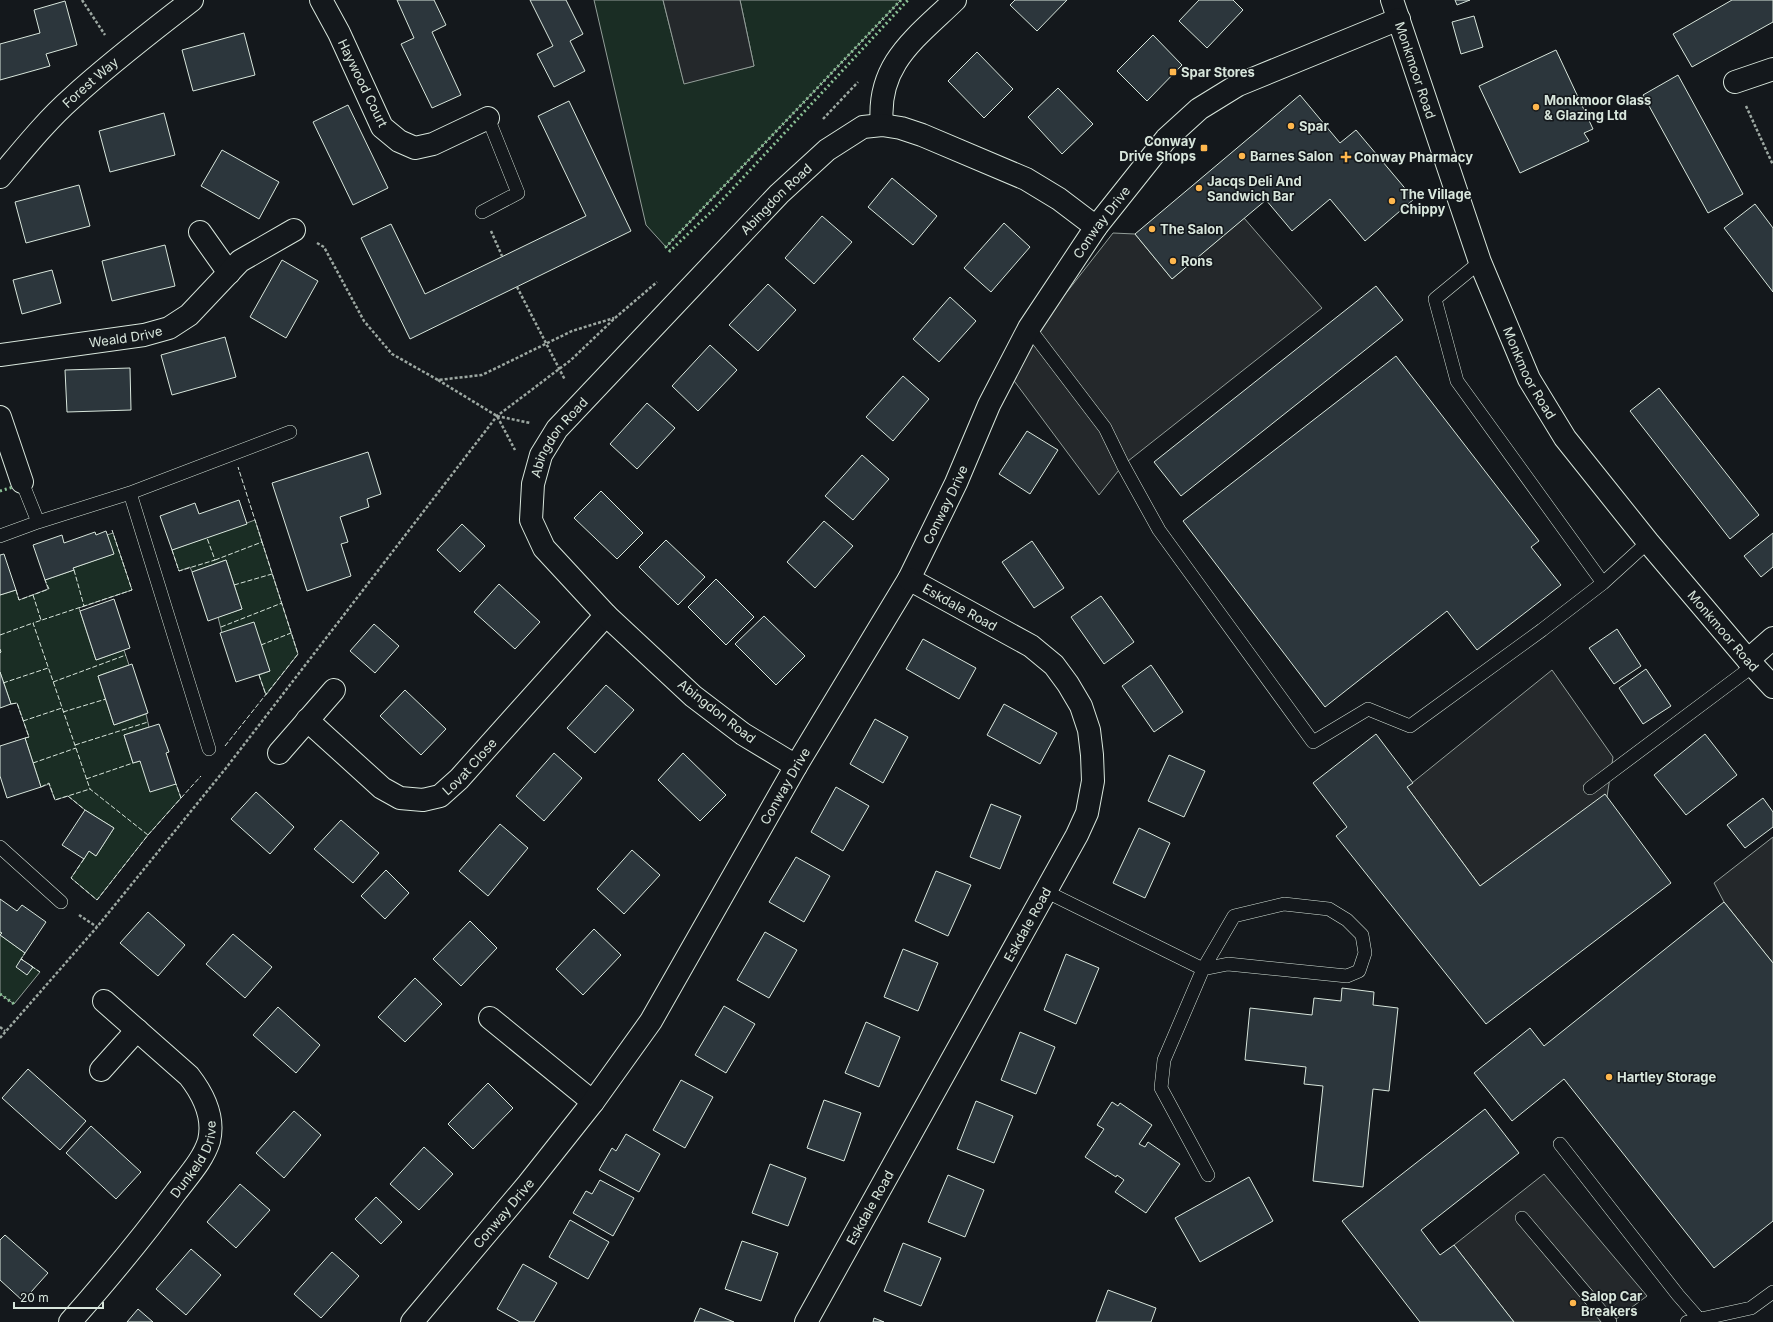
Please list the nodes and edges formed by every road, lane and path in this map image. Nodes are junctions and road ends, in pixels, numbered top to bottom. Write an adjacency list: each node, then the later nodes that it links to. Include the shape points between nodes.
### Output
1 (82, 0): 6 (path)
2 (192, 0): 6 (street, Forest Way)
3 (321, 0): 10 (street, Haywood Court, via 382,127 398,141 415,148 433,144)
4 (955, 0): 12 (street, via 900,54 886,79 880,110)
5 (1395, 9): 16 (street, Conway Drive, via 1238,85 1199,109 1166,139); 20 (street, Monkmoor Road)
6 (120, 57): 14 (street, Forest Way, via 71,99 40,130)
7 (1773, 69): 9 (street)
8 (861, 78): 11 (path)
9 (1735, 82): 13 (path)
10 (488, 118): 15 (lane, via 518,193)
11 (818, 125)
12 (882, 125): 16 (street, Abingdon Road, via 922,135 1026,179 1059,199); 32 (street, Abingdon Road, via 863,127 850,134 827,150 779,194)
13 (1773, 165)
14 (0, 177)
15 (482, 212): 19 (path)
16 (1096, 227): 25 (street, Conway Drive)
17 (294, 230): 21 (street, Weald Drive, via 253,252); 29 (path, via 324,247 364,321 392,354)
18 (200, 232): 21 (street)
19 (502, 256)
20 (1480, 262): 39 (street, Monkmoor Road, via 1529,380 1565,438); 41 (lane, via 1435,299 1457,381)
21 (229, 273): 27 (street, Weald Drive, via 189,315 169,328 144,335)
22 (662, 278): 24 (path)
23 (517, 287): 26 (path)
24 (615, 318): 26 (path, via 572,332); 28 (path)
25 (1029, 328): 40 (street, Conway Drive, via 989,405 956,483); 41 (lane, via 1105,428 1160,530 1313,742 1368,709 1410,726)
26 (546, 345): 28 (path); 29 (path, via 482,375)
27 (0, 355)
28 (560, 368): 31 (path)
29 (438, 380): 31 (path)
30 (0, 416): 34 (street)
31 (497, 416): 32 (path); 35 (path); 60 (path, via 226,768 97,927)
32 (556, 428): 35 (street, Abingdon Road, via 541,455)
33 (290, 432): 36 (lane)
34 (22, 482): 37 (lane)
35 (533, 484): 42 (street, Abingdon Road, via 531,520 544,548)
36 (130, 493): 37 (lane); 48 (lane)
37 (38, 522): 38 (lane)
38 (0, 536)
39 (1648, 542): 41 (lane); 44 (street, Monkmoor Road)
40 (909, 579): 50 (street, Conway Drive); 53 (street, Eskdale Road, via 1031,646 1054,665 1081,706 1089,730 1092,754 1093,781 1087,813)
41 (1603, 583)
42 (606, 615): 47 (street, Lovat Close, via 459,779 440,796 423,800 400,798 382,788); 50 (street, Abingdon Road, via 693,696 743,734)
43 (1773, 638): 44 (street)
44 (1751, 663): 45 (street, Monkmoor Road); 51 (lane)
45 (1773, 687)
46 (334, 690): 47 (street)
47 (307, 720): 49 (street)
48 (209, 749)
49 (278, 753)
50 (796, 766): 63 (street, Conway Drive, via 651,1021)
51 (1590, 788)
52 (0, 847): 54 (lane)
53 (1045, 891): 55 (lane); 71 (street, Eskdale Road)
54 (61, 902)
55 (1203, 969): 55 (lane, via 1234,916 1284,904 1329,909 1347,920 1362,935 1366,953 1360,970 1347,976 1228,964); 65 (lane, via 1164,1060 1162,1088)
56 (104, 1001): 59 (street, Dunkeld Drive)
57 (490, 1018): 63 (street)
58 (0, 1027): 60 (path)
59 (137, 1030): 62 (street); 69 (street, Dunkeld Drive, via 189,1076 200,1090 208,1108 208,1140 194,1169 162,1212)
60 (5, 1031): 61 (path)
61 (0, 1038)
62 (101, 1070)
63 (593, 1102): 70 (street, Conway Drive)
64 (1560, 1144): 68 (lane, via 1678,1296)
65 (1208, 1175)
66 (1522, 1218): 72 (lane)
67 (1773, 1292): 68 (lane, via 1751,1308)
68 (1693, 1320)
69 (70, 1322)
70 (412, 1322)
71 (806, 1322)
72 (1610, 1322)

